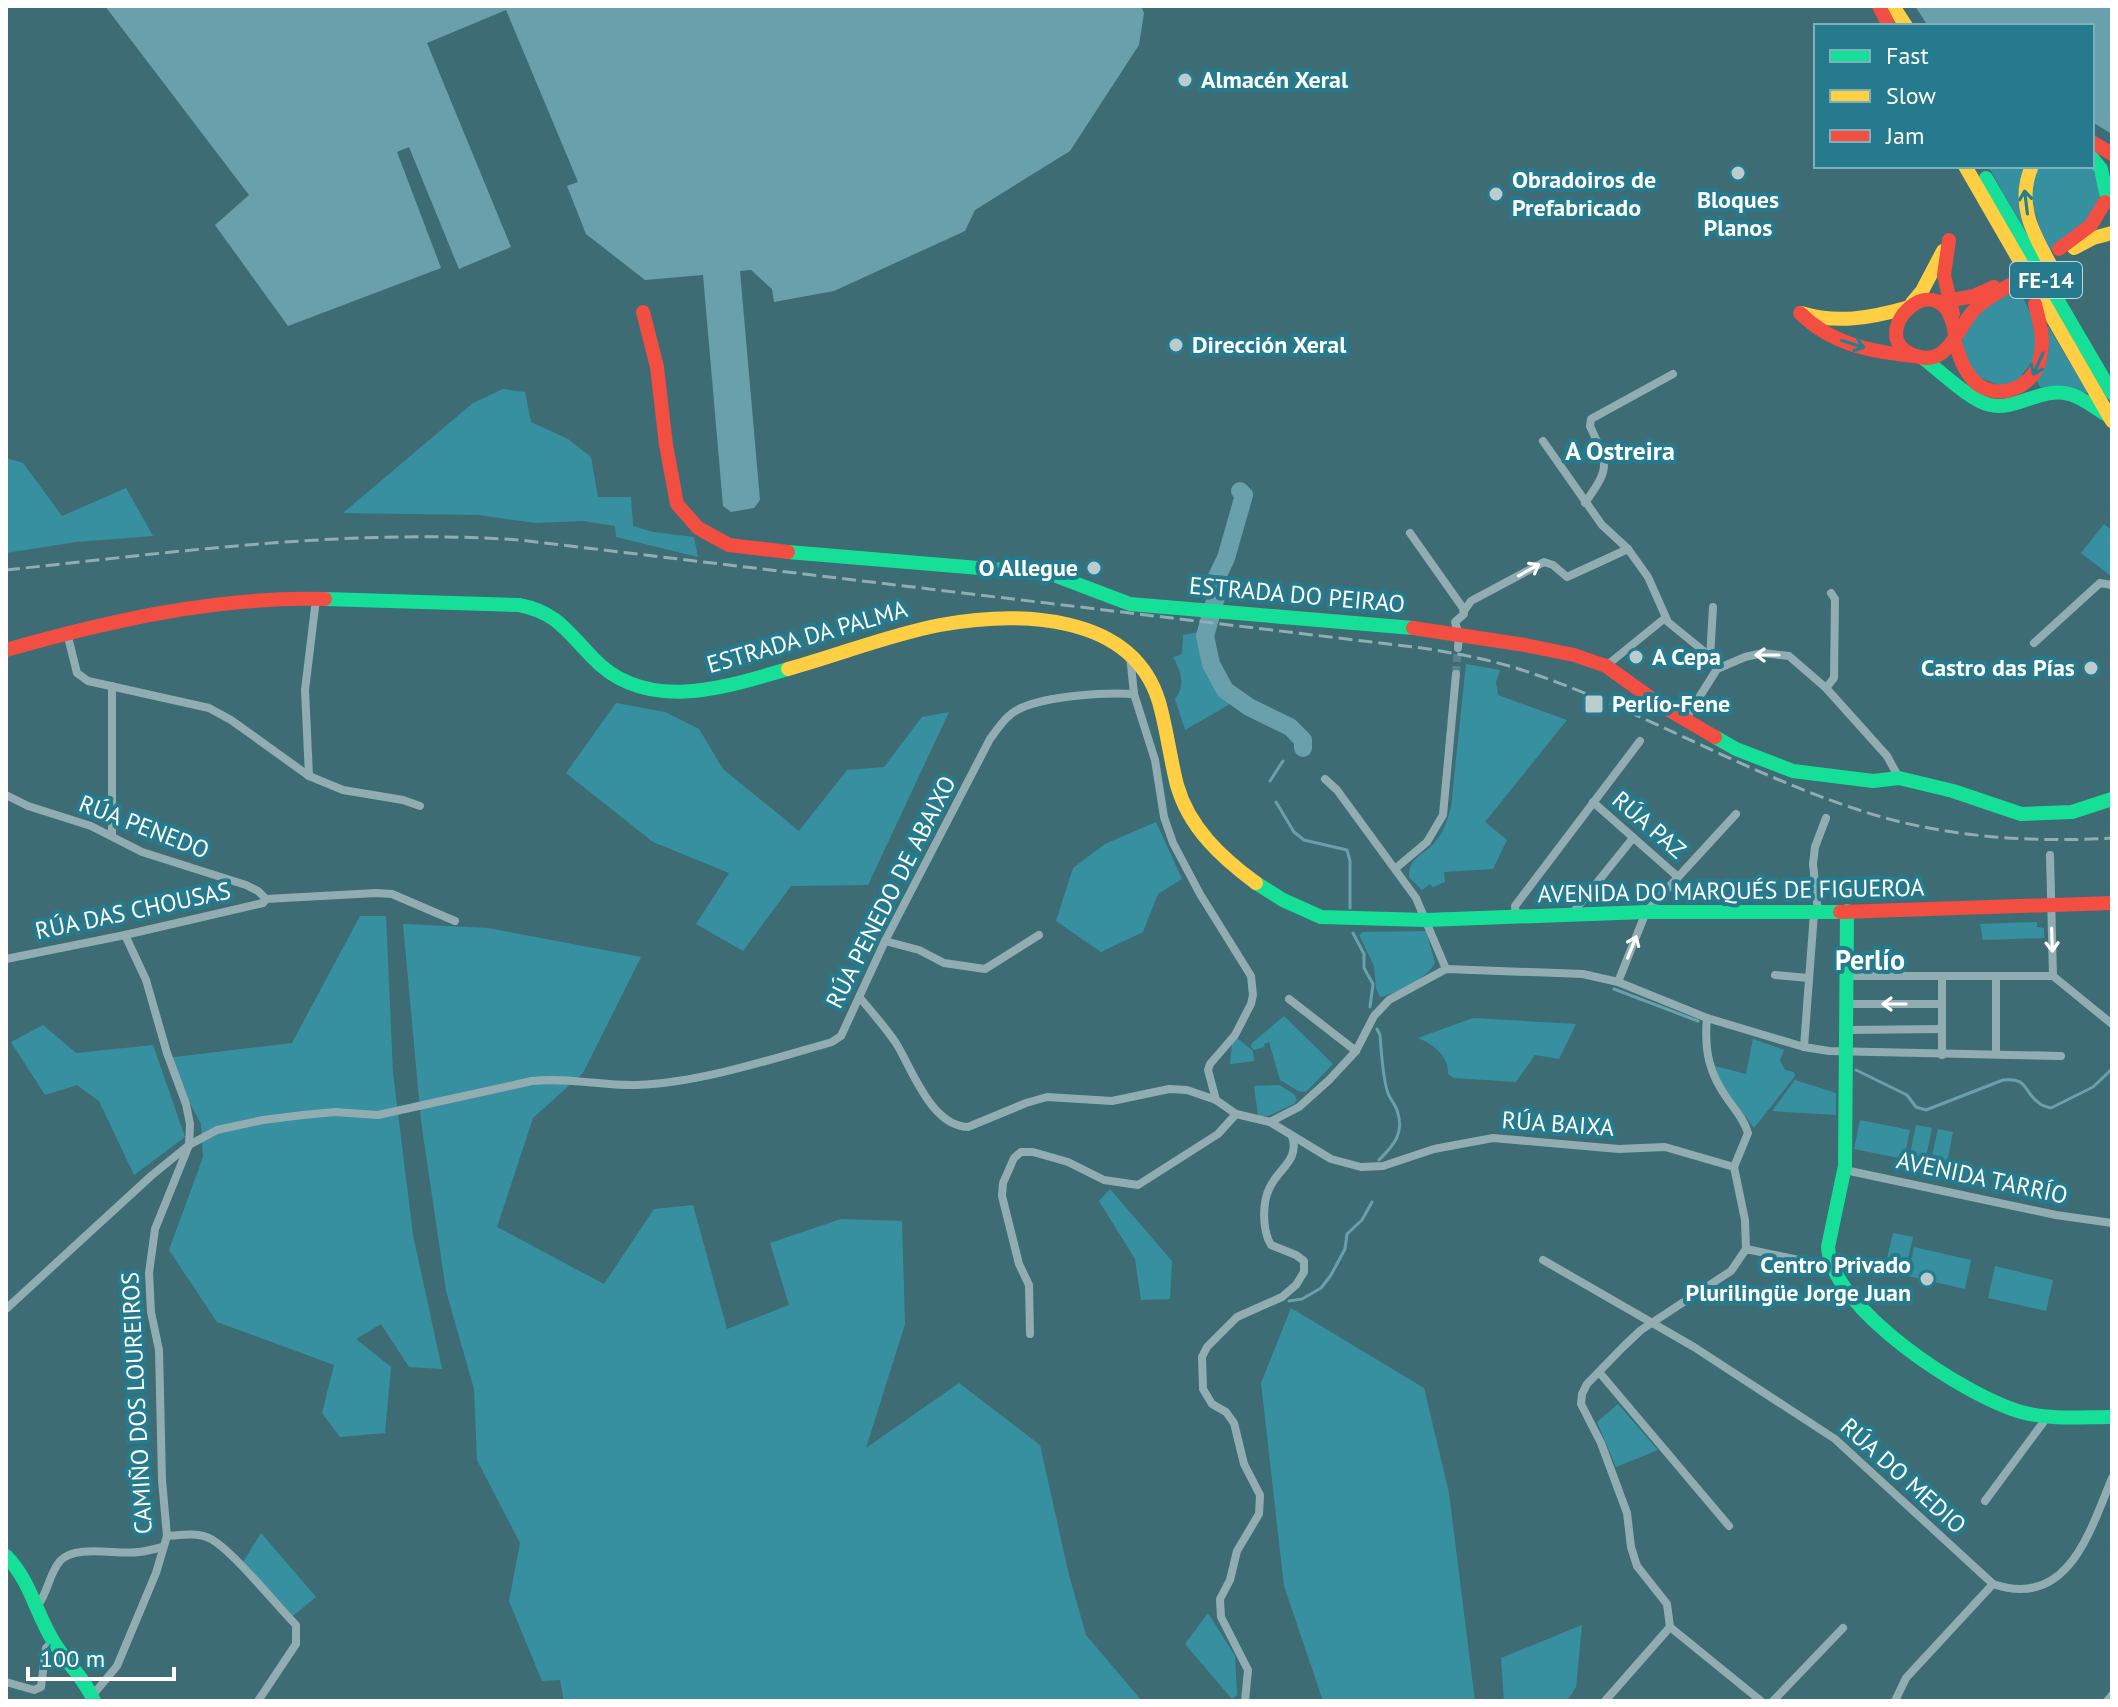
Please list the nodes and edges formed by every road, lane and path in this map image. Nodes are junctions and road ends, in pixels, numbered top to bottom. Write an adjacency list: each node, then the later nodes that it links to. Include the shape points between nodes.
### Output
1 (1879, 6): 3 (main road)
2 (1892, 6): 4 (main road)
3 (1888, 24)
4 (1903, 24)
5 (2094, 143): 6 (main road)
6 (2112, 154)
7 (2094, 160): 11 (main road)
8 (1966, 168): 13 (main road, FE-14)
9 (1980, 168): 18 (main road, FE-14)
10 (2031, 168): 18 (main road, one-way to 10, via 2026,211)
11 (2108, 196): 12 (main road, via 2106,218); 12 (main road, via 2091,225 2061,251)
12 (2112, 231)
13 (2021, 264): 17 (main road, one-way to 17, via 2043,323 2045,345 2032,378 2008,391 1980,387 1963,373); 22 (main road, FE-14)
14 (1945, 302): 15 (main road, via 1921,300); 15 (main road, via 1949,240); 17 (main road); 17 (main road, via 2013,280 1974,311)
15 (1909, 306): 19 (main road, via 1900,315 1897,334 1906,351); 19 (main road, one-way to 19, via 1869,320 1839,321 1800,313 1836,339)
16 (643, 312): 34 (main road, ESTRADA DO PEIRAO, via 657,367 677,504 698,528 729,545 1051,574 1130,604 1387,624)
17 (1955, 337): 19 (main road, via 1939,356)
18 (2087, 351): 21 (main road, FE-14)
19 (1919, 358): 22 (main road, via 1990,405 2057,392 2071,394)
20 (1673, 374): 24 (street, via 1591,419 1606,460 1603,477)
21 (2112, 393)
22 (2111, 419)
23 (1543, 441): 24 (street)
24 (1585, 503): 26 (street)
25 (1410, 533): 31 (street)
26 (1628, 549): 31 (street, one-way to 26, via 1471,601 1544,562 1567,577); 32 (street, via 1648,577)
27 (2112, 585): 35 (street, via 2100,583)
28 (1831, 593): 43 (street, via 1834,678)
29 (316, 599): 33 (main road, ESTRADA DA PALMA, via 219,604); 37 (main road, ESTRADA DA PALMA, via 533,607 556,618 619,679 673,692 724,687 930,625 981,618 1083,628); 47 (street, via 305,690)
30 (1713, 607): 38 (street)
31 (1464, 611): 34 (street, via 1455,622)
32 (1665, 618): 38 (street); 39 (street)
33 (67, 633): 36 (main road, ESTRADA DA PALMA); 42 (street, via 77,673)
34 (1459, 642): 39 (main road, ESTRADA DO PEIRAO, via 1574,655)
35 (2034, 643)
36 (6, 650)
37 (1129, 650): 44 (street); 69 (main road, ESTRADA DA PALMA, via 1157,696 1183,804 1207,843 1308,913)
38 (1710, 658): 40 (street)
39 (1606, 666): 45 (main road, ESTRADA DO PEIRAO)
40 (1717, 669): 43 (street, one-way to 40, via 1789,656 1763,653); 45 (street)
41 (1456, 674): 59 (street, via 1443,815 1427,842)
42 (112, 686): 47 (street, via 209,708); 56 (street)
43 (1826, 688): 48 (street, via 1887,756)
44 (1134, 694): 74 (street, RÚA PENEDO DE ABAIXO, via 1093,693 1031,705 1001,724); 98 (street, via 1173,843 1251,976 1251,1004 1208,1070)
45 (1685, 720): 48 (main road, ESTRADA DO PEIRAO, via 1736,749 1793,771 1873,781)
46 (1640, 741): 52 (street)
47 (309, 776): 53 (street, via 343,790)
48 (1899, 778): 51 (main road, ESTRADA DO PEIRAO, via 2021,814 2072,812)
49 (1325, 779): 59 (street)
50 (6, 795): 56 (street, RÚA PENEDO)
51 (2112, 799)
52 (1593, 802): 57 (street, RÚA PAZ); 68 (street, via 1515,906)
53 (420, 806)
54 (1736, 814): 60 (street)
55 (1826, 818): 66 (street, via 1813,864)
56 (112, 836): 61 (street, RÚA PENEDO, via 142,852 246,885)
57 (1633, 838): 60 (street, RÚA PAZ); 67 (street)
58 (2050, 855): 62 (street)
59 (1396, 868): 70 (street)
60 (1678, 877): 65 (street)
61 (266, 899): 71 (street, RÚA DAS CHOUSAS, via 384,893); 72 (street, RÚA DAS CHOUSAS)
62 (2051, 903): 63 (main road, AVENIDA DO MARQUÉS DE FIGUEROA); 64 (main road, AVENIDA DO MARQUÉS DE FIGUEROA); 80 (street, one-way to 80)
63 (2112, 903)
64 (1847, 911): 66 (main road, AVENIDA DO MARQUÉS DE FIGUEROA); 78 (main road)
65 (1646, 912): 66 (main road, AVENIDA DO MARQUÉS DE FIGUEROA); 67 (main road, AVENIDA DO MARQUÉS DE FIGUEROA); 83 (street, one-way to 65)
66 (1816, 912): 81 (street)
67 (1570, 916): 68 (main road, AVENIDA DO MARQUÉS DE FIGUEROA)
68 (1516, 918): 70 (main road, AVENIDA DO MARQUÉS DE FIGUEROA)
69 (1350, 919): 70 (main road, AVENIDA DO MARQUÉS DE FIGUEROA)
70 (1426, 920): 76 (street)
71 (455, 921)
72 (125, 935): 75 (street, RÚA DAS CHOUSAS); 102 (street, via 146,980 186,1104)
73 (1039, 935): 74 (street, via 985,969 944,963)
74 (885, 941): 84 (street, RÚA PENEDO DE ABAIXO)
75 (6, 959)
76 (1446, 969): 83 (street, via 1583,974); 93 (street, via 1389,1000)
77 (1775, 975): 81 (street)
78 (1847, 976): 82 (street); 86 (main road)
79 (1996, 976): 80 (street); 82 (street); 95 (street)
80 (2053, 976): 89 (street)
81 (1809, 978): 92 (street)
82 (1942, 978): 87 (street)
83 (1618, 982): 88 (street)
84 (860, 998): 98 (street, via 896,1044 918,1087 960,1127 1047,1097 1112,1101 1169,1089); 102 (street, RÚA PENEDO DE ABAIXO, via 841,1036 832,1042 744,1067 638,1085 532,1081 378,1115 335,1112 263,1120 217,1130)
85 (1289, 999): 93 (street)
86 (1846, 1004): 87 (street, one-way to 86); 91 (main road)
87 (1941, 1004): 90 (street)
88 (1707, 1018): 92 (street); 103 (street, via 1704,1046 1711,1073 1748,1133)
89 (2112, 1024)
90 (1942, 1029): 91 (street); 96 (street)
91 (1846, 1030): 94 (main road)
92 (1804, 1047): 94 (street)
93 (1356, 1051): 100 (street, via 1299,1107)
94 (1847, 1053): 96 (street); 104 (main road)
95 (1996, 1054): 96 (street); 97 (street)
96 (1942, 1055)
97 (2061, 1056)
98 (1216, 1100): 99 (street)
99 (1236, 1114): 100 (street, RÚA BAIXA); 111 (street, via 1218,1134 1138,1185 1104,1180 1033,1152 1014,1158 1002,1196 1029,1285)
100 (1270, 1122): 101 (street, RÚA BAIXA)
101 (1291, 1135): 103 (street, RÚA BAIXA, via 1331,1159 1361,1167 1493,1138 1619,1149 1665,1147); 130 (street, via 1292,1158 1269,1187 1265,1223 1271,1245 1304,1261 1304,1272 1282,1297 1237,1317 1207,1347 1201,1367 1207,1398 1234,1423 1244,1464 1260,1495 1259,1514 1237,1551 1220,1599 1221,1617 1248,1670)
102 (189, 1145): 109 (street, RÚA PENEDO DE ABAIXO); 118 (street, CAMIÑO DOS LOUREIROS, via 155,1229 149,1273 159,1350)
103 (1734, 1167): 106 (street)
104 (1845, 1170): 105 (street, AVENIDA TARRÍO); 108 (main road, via 1827,1252)
105 (2112, 1223)
106 (1746, 1249): 108 (street); 110 (street, via 1731,1271)
107 (1543, 1260): 110 (street, RÚA DO MEDIO)
108 (1832, 1267): 113 (main road, via 1887,1333 1959,1384 2001,1406)
109 (6, 1309)
110 (1653, 1323): 112 (street); 121 (street, RÚA DO MEDIO, via 1844,1446)
111 (1030, 1334)
112 (1599, 1372): 117 (street); 123 (street, via 1587,1384 1581,1404 1627,1513 1637,1566 1667,1604)
113 (2048, 1416): 114 (main road); 116 (street)
114 (2112, 1417)
115 (2112, 1478): 121 (street, via 2090,1530 2054,1580 2037,1588)
116 (1985, 1501)
117 (1729, 1526)
118 (167, 1536): 119 (street, CAMIÑO DOS LOUREIROS); 129 (street, via 211,1539 296,1625 296,1644)
119 (163, 1547): 122 (street, via 65,1556); 128 (street, CAMIÑO DOS LOUREIROS, via 117,1666)
120 (6, 1556): 122 (main road)
121 (1993, 1584): 134 (street, via 1906,1678)
122 (38, 1605): 125 (main road)
123 (1670, 1627): 131 (street); 132 (street)
124 (1843, 1628): 133 (street)
125 (53, 1641): 126 (street, via 46,1648 41,1687); 128 (main road)
126 (6, 1682)
127 (2112, 1695): 135 (street)
128 (93, 1699)
129 (258, 1701)
130 (1245, 1701)
131 (1605, 1701)
132 (1761, 1701)
133 (1773, 1701)
134 (1895, 1701)
135 (2107, 1701)

